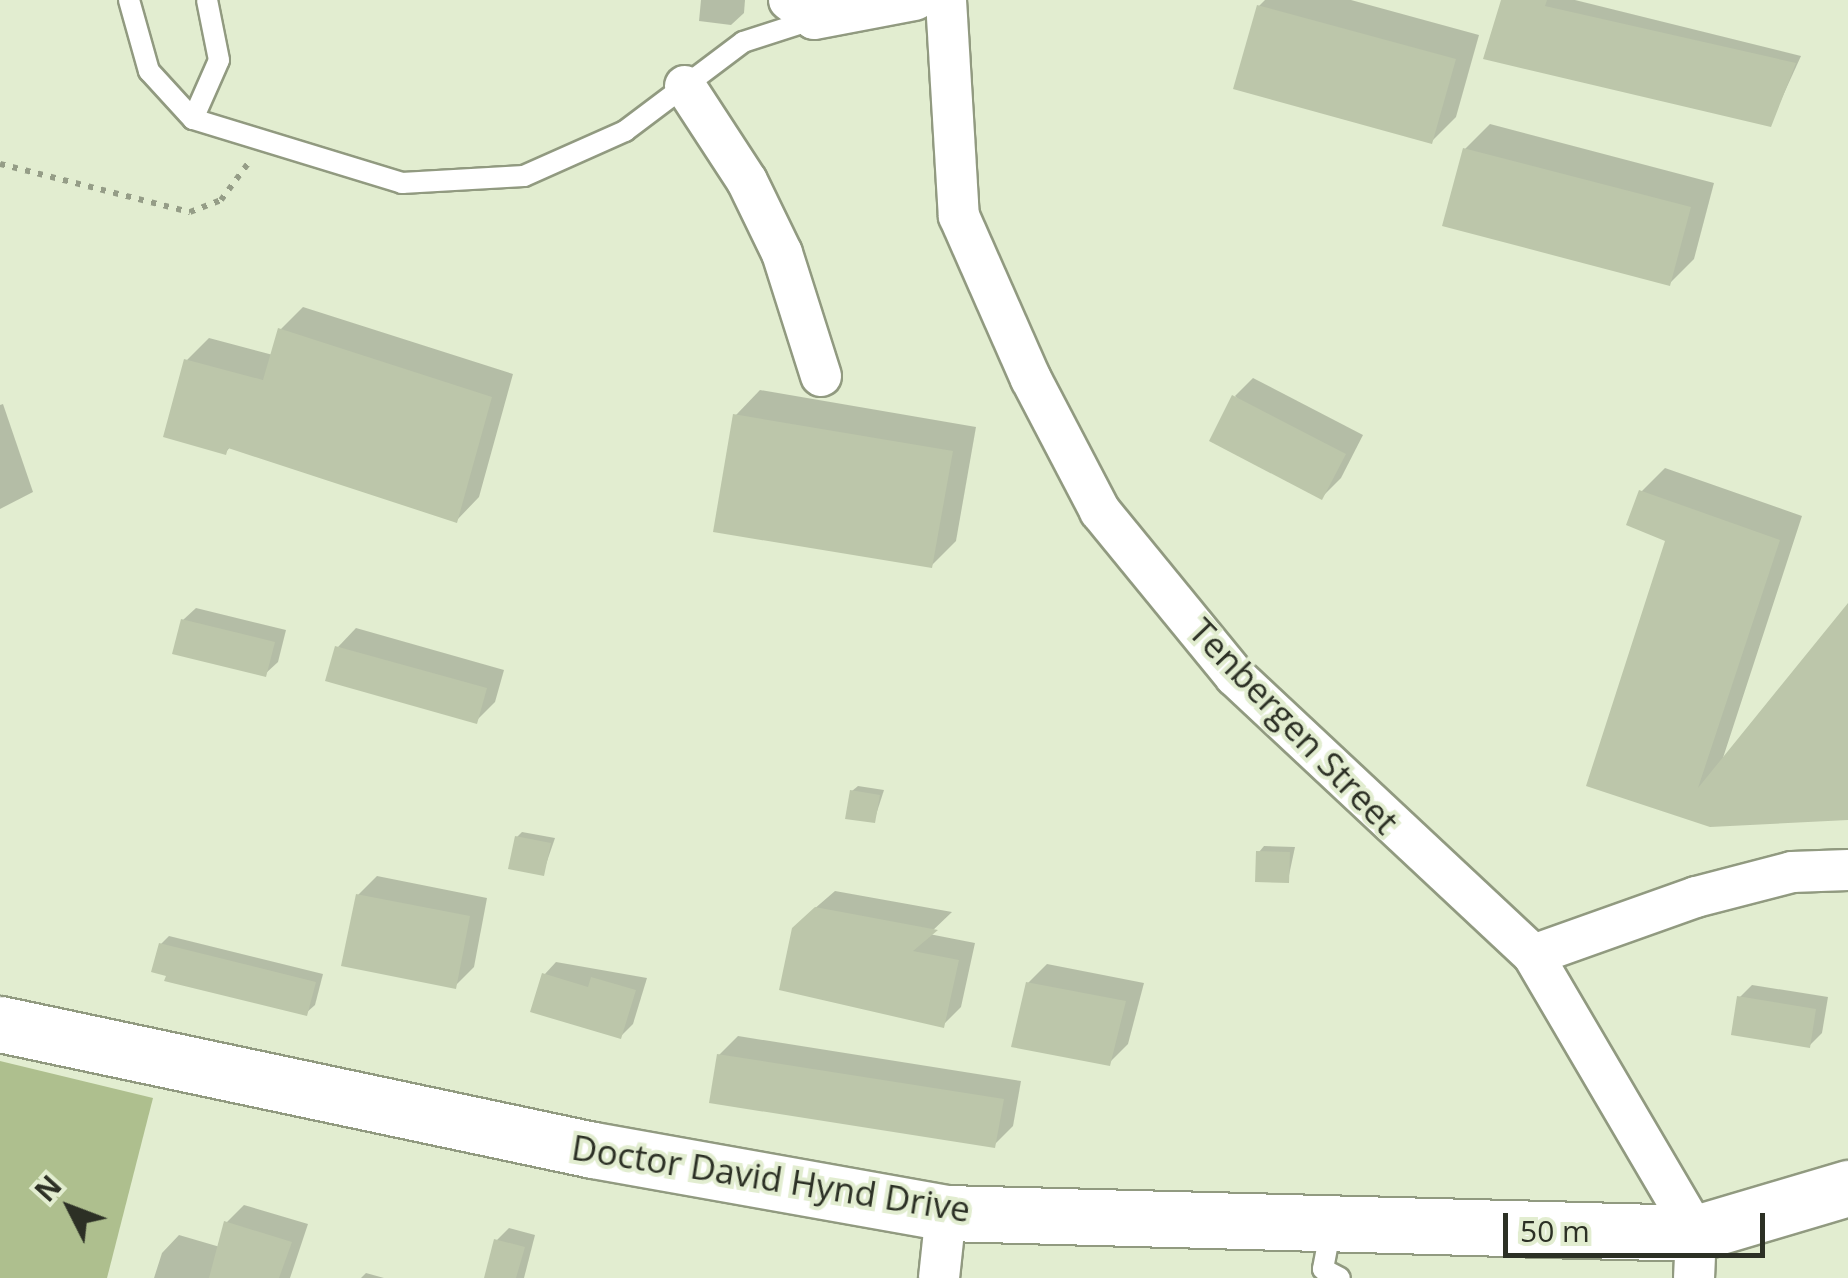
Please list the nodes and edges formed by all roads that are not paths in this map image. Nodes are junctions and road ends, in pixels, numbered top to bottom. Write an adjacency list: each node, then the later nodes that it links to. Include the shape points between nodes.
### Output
1 (129, 0): 7 (lane, via 148,71)
2 (207, 0): 7 (lane, via 219,60)
3 (915, 0): 5 (street)
4 (946, 0): 10 (street, Tenbergen Street, via 958,216 1030,379 1100,511 1235,676)
5 (802, 10): 6 (lane)
6 (685, 86): 7 (lane, via 625,131 524,176 402,183 268,136); 8 (street, via 747,181 782,253)
7 (193, 119)
8 (822, 376)
9 (1848, 870): 10 (street, via 1792,872 1696,896)
10 (1533, 954): 14 (street, Tenbergen Street)
11 (0, 1024): 13 (main road, Doctor David Hynd Drive, via 594,1150)
12 (1848, 1188): 14 (main road, Doctor David Hynd Drive)
13 (946, 1213): 15 (main road, Doctor David Hynd Drive); 16 (street)
14 (1695, 1256): 15 (main road, Doctor David Hynd Drive)
15 (1328, 1263)
16 (939, 1278)

